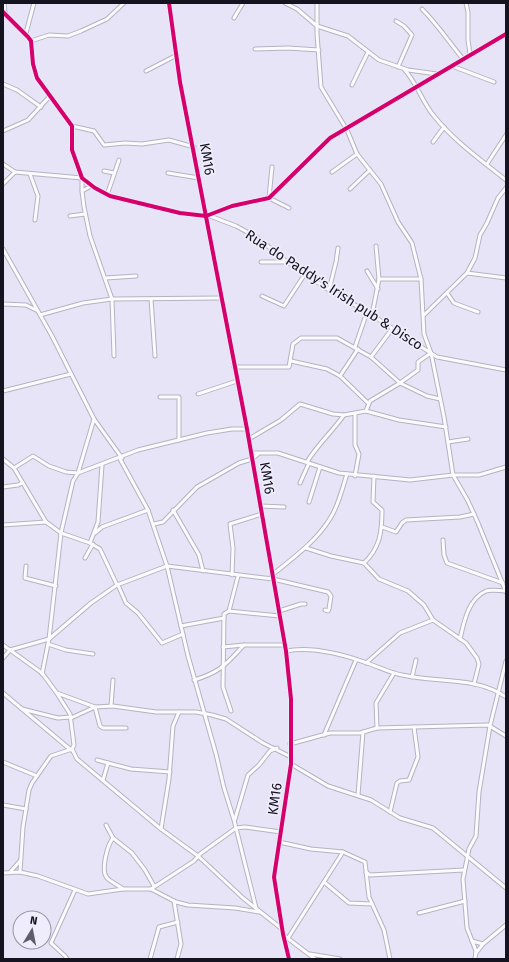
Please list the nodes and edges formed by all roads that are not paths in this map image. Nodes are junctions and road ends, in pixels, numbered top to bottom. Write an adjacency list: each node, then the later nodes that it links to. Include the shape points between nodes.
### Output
1 (4, 3): 11 (street)
2 (34, 3): 15 (street)
3 (124, 3): 17 (street, via 108,19 81,31 68,36 49,35)
4 (169, 3): 22 (street, KM16)
5 (243, 3): 12 (street)
6 (285, 3): 9 (street)
7 (317, 3): 14 (street)
8 (466, 3): 21 (street)
9 (294, 5): 14 (street)
10 (422, 9): 23 (street, via 439,26)
11 (4, 13): 15 (street)
12 (234, 18)
13 (396, 21): 25 (street, via 412,35)
14 (317, 26): 19 (street); 20 (street, via 348,36)
15 (26, 33): 17 (street)
16 (506, 34): 21 (street)
17 (31, 41): 33 (street, via 37,78)
18 (255, 49): 19 (street)
19 (319, 50): 37 (street, via 321,87)
20 (368, 52): 25 (street, via 379,60); 31 (street)
21 (470, 54): 23 (street)
22 (177, 55): 27 (street); 41 (street, KM16)
23 (463, 59): 24 (street)
24 (452, 66): 28 (street); 29 (street)
25 (398, 67): 26 (street)
26 (403, 69): 28 (street); 32 (street)
27 (146, 71)
28 (438, 74): 32 (street)
29 (494, 82)
30 (3, 84): 34 (street, via 17,90)
31 (352, 85)
32 (415, 87): 36 (street); 37 (street)
33 (50, 96): 34 (street); 35 (street)
34 (41, 107): 38 (street, via 28,120)
35 (72, 126): 41 (street, via 94,131 106,146 164,140); 54 (street, via 72,150)
36 (444, 127): 40 (street); 45 (street, via 464,147)
37 (345, 128): 42 (street); 63 (street, via 326,141)
38 (3, 131)
39 (506, 135): 45 (street)
40 (433, 142)
41 (194, 147): 55 (street, KM16)
42 (357, 154): 47 (street); 50 (street)
43 (119, 160): 51 (street)
44 (3, 164): 49 (street)
45 (487, 164): 56 (street)
46 (272, 167): 63 (street)
47 (370, 170): 60 (street); 82 (street, via 381,184 398,222 412,243)
48 (104, 171): 51 (street)
49 (15, 172): 53 (street); 57 (street)
50 (332, 172)
51 (114, 173): 62 (street)
52 (168, 173): 55 (street)
53 (30, 174): 54 (street); 68 (street, via 38,196)
54 (82, 178): 58 (street, Rua do Paddy's Irish pub & Disco); 61 (street)
55 (199, 178): 67 (street, KM16)
56 (506, 180)
57 (3, 184)
58 (91, 186): 61 (street); 62 (street, Rua do Paddy's Irish pub & Disco)
59 (506, 188): 76 (street, via 498,198 480,235 475,258)
60 (350, 189)
61 (82, 191): 65 (street)
62 (107, 195): 67 (street, Rua do Paddy's Irish pub & Disco)
63 (269, 198): 64 (street); 67 (street, via 232,206)
64 (288, 208)
65 (85, 214): 66 (street); 79 (street, via 90,236)
66 (70, 216)
67 (210, 217): 69 (street, KM16); 69 (street); 74 (street, Rua do Paddy's Irish pub & Disco, via 236,226 258,238)
68 (35, 220)
69 (209, 227): 87 (street, KM16)
70 (376, 246): 81 (street)
71 (338, 248): 84 (street)
72 (3, 249): 91 (street)
73 (261, 262): 74 (street)
74 (287, 262): 77 (street, Rua do Paddy's Irish pub & Disco)
75 (367, 271): 83 (street)
76 (467, 273): 80 (street); 85 (street)
77 (305, 274): 84 (street, Rua do Paddy's Irish pub & Disco); 86 (street, via 284,306)
78 (136, 276): 79 (street)
79 (106, 278): 88 (street)
80 (506, 278)
81 (380, 279): 82 (street); 83 (street)
82 (420, 279): 96 (street)
83 (378, 289): 95 (street)
84 (329, 290): 92 (street, Rua do Paddy's Irish pub & Disco)
85 (446, 293): 93 (street, via 454,303); 96 (street)
86 (262, 296)
87 (221, 298): 89 (street); 105 (street, KM16)
88 (112, 299): 89 (street); 94 (street, via 83,303); 101 (street)
89 (151, 299): 102 (street)
90 (3, 304): 91 (street, via 26,305)
91 (36, 310): 94 (street)
92 (368, 312): 95 (street, Rua do Paddy's Irish pub & Disco); 98 (street)
93 (478, 312)
94 (40, 315): 107 (street)
95 (372, 315): 97 (street, Rua do Paddy's Irish pub & Disco)
96 (424, 315): 100 (street, via 424,334)
97 (392, 329): 100 (street, Rua do Paddy's Irish pub & Disco); 103 (street)
98 (355, 347): 99 (street); 104 (street, via 337,338 301,338 293,344)
99 (358, 349): 103 (street); 108 (street)
100 (431, 354): 106 (street, Rua do Paddy's Irish pub & Disco, via 445,360); 110 (street, via 419,360 418,370); 114 (street)
101 (114, 356)
102 (155, 356)
103 (371, 357): 110 (street)
104 (291, 361): 105 (street, via 289,367); 108 (street, via 327,369)
105 (234, 367): 109 (street, KM16)
106 (506, 370)
107 (71, 374): 111 (street); 119 (street)
108 (340, 376): 115 (street)
109 (237, 381): 112 (street); 121 (street, KM16)
110 (400, 383): 114 (street, via 427,396); 115 (street)
111 (3, 391)
112 (198, 394)
113 (160, 397): 124 (street, via 179,397)
114 (440, 399): 120 (street)
115 (368, 403): 116 (street)
116 (366, 411): 117 (street); 120 (street, via 399,420)
117 (355, 414): 118 (street); 139 (street, via 355,445 359,454)
118 (344, 415): 122 (street, via 300,404 281,420); 131 (street, via 317,445)
119 (94, 419): 128 (street); 136 (street)
120 (446, 427): 125 (street)
121 (247, 429): 122 (street, KM16); 124 (street, via 232,429)
122 (249, 439): 126 (street, KM16)
123 (468, 439): 125 (street)
124 (179, 440): 128 (street, via 138,450)
125 (448, 442): 138 (street)
126 (251, 454): 127 (street); 129 (street, KM16)
127 (258, 454): 129 (street); 131 (street, via 278,453)
128 (121, 458): 132 (street); 147 (street)
129 (252, 459): 145 (street, KM16); 148 (street, via 239,463 204,483)
130 (3, 460): 135 (street)
131 (308, 463): 133 (street); 141 (street)
132 (102, 465): 136 (street); 156 (street)
133 (320, 467): 137 (street); 144 (street)
134 (506, 467): 138 (street, via 480,475)
135 (14, 468): 136 (street, via 33,456 53,468); 142 (street)
136 (78, 473): 155 (street, via 73,481)
137 (347, 474): 139 (street); 159 (street, via 331,518)
138 (453, 475): 140 (street, via 410,480); 150 (street)
139 (356, 476): 140 (street)
140 (374, 476): 154 (street, via 372,501 382,510)
141 (300, 482)
142 (22, 483): 143 (street); 151 (street)
143 (3, 487)
144 (309, 502)
145 (260, 506): 146 (street); 149 (street, KM16)
146 (284, 507)
147 (148, 510): 152 (street); 156 (street, via 102,527)
148 (174, 510): 152 (street, via 163,522); 164 (street, via 199,555)
149 (262, 514): 165 (street, via 230,524 233,548); 166 (street, KM16)
150 (474, 514): 154 (street, via 406,520 396,532); 169 (street)
151 (46, 522): 153 (street); 155 (street)
152 (154, 524): 163 (street)
153 (3, 525)
154 (382, 527): 161 (street, via 377,548)
155 (61, 533): 158 (street); 171 (street)
156 (95, 533): 158 (street)
157 (443, 540): 169 (street, via 447,563)
158 (92, 543): 160 (street); 170 (street, via 102,551)
159 (306, 548): 161 (street); 166 (street)
160 (85, 558)
161 (364, 563): 179 (street, via 379,579 412,594 424,605)
162 (26, 566): 171 (street, via 24,578)
163 (167, 566): 164 (street); 170 (street); 180 (street)
164 (203, 571): 165 (street)
165 (232, 575): 167 (street)
166 (272, 575): 168 (street, KM16)
167 (238, 576): 168 (street); 175 (street)
168 (273, 580): 174 (street, via 328,592 331,596 329,609); 176 (street, KM16)
169 (503, 583): 172 (street)
170 (117, 585): 181 (street, via 126,603 138,613 162,643); 183 (street, via 91,603)
171 (56, 586): 183 (street)
172 (506, 591): 182 (street, via 486,591 473,602 466,614)
173 (305, 604): 176 (street)
174 (324, 610)
175 (229, 611): 177 (street); 178 (street, via 224,614)
176 (279, 611): 177 (street, KM16)
177 (280, 616): 187 (street, KM16)
178 (224, 618): 180 (street); 188 (street)
179 (433, 620): 182 (street); 196 (street, via 400,633)
180 (181, 626): 181 (street)
181 (183, 634): 202 (street)
182 (460, 638): 203 (street, via 479,661)
183 (49, 639): 184 (street); 189 (street); 198 (street)
184 (48, 644): 191 (street); 198 (street)
185 (3, 645): 189 (street)
186 (244, 645): 187 (street); 188 (street); 197 (street)
187 (285, 645): 190 (street, KM16)
188 (223, 647): 197 (street)
189 (10, 650): 192 (street); 198 (street)
190 (286, 651): 193 (street, via 316,651); 222 (street, KM16, via 291,699)
191 (93, 654)
192 (3, 658)
193 (356, 660): 196 (street); 220 (street)
194 (416, 660): 200 (street)
195 (506, 661): 206 (street)
196 (366, 663): 199 (street)
197 (223, 668): 202 (street); 211 (street, via 225,694)
198 (42, 673): 204 (street)
199 (394, 673): 200 (street); 218 (street, via 376,703)
200 (412, 677): 203 (street)
201 (113, 680): 208 (street)
202 (194, 680): 213 (street)
203 (474, 684): 206 (street)
204 (56, 692): 209 (street); 214 (street)
205 (3, 693): 210 (street)
206 (500, 693): 207 (street); 215 (street)
207 (506, 697)
208 (112, 706): 209 (street); 212 (street, via 156,712)
209 (95, 707): 214 (street); 217 (street, via 100,726)
210 (21, 709): 214 (street, via 58,718); 225 (street)
211 (232, 711)
212 (179, 712): 213 (street); 232 (street, via 173,726)
213 (204, 713): 223 (street, via 226,720); 239 (street)
214 (71, 718): 225 (street, via 74,745)
215 (490, 726): 216 (street); 221 (street); 246 (street, via 479,792 476,836)
216 (414, 727): 218 (street); 238 (street, via 417,761 409,780 397,784)
217 (126, 728)
218 (378, 728): 219 (street)
219 (363, 732): 220 (street); 235 (street)
220 (324, 735): 222 (street)
221 (506, 736)
222 (290, 744): 227 (street, KM16)
223 (269, 745): 224 (street); 226 (street)
224 (277, 748): 226 (street); 227 (street)
225 (72, 750): 233 (street, via 51,756); 234 (street, via 77,759)
226 (270, 751): 239 (street, via 260,765 248,775)
227 (291, 757): 231 (street, KM16)
228 (97, 760): 230 (street)
229 (3, 762): 233 (street)
230 (108, 763): 232 (street, via 131,769); 234 (street)
231 (291, 764): 235 (street, via 328,786); 243 (street, KM16)
232 (170, 772): 241 (street)
233 (37, 776): 237 (street, via 29,790)
234 (103, 780): 241 (street)
235 (358, 795): 238 (street, via 376,802)
236 (3, 805): 237 (street)
237 (26, 808): 251 (street)
238 (390, 812): 247 (street, via 405,820 432,828)
239 (234, 820): 242 (street)
240 (106, 825): 244 (street)
241 (161, 828): 249 (street)
242 (236, 828): 243 (street); 249 (street); 269 (street)
243 (281, 832): 245 (street, KM16)
244 (113, 838): 260 (street, via 132,853 145,870); 262 (street, via 108,845 104,871 107,878)
245 (279, 842): 248 (street); 274 (street, KM16, via 275,886)
246 (468, 849): 247 (street); 250 (street)
247 (460, 850): 250 (street)
248 (343, 852): 255 (street, via 366,862); 259 (street)
249 (198, 856): 260 (street); 269 (street)
250 (468, 856): 252 (street); 261 (street)
251 (20, 861): 253 (street); 254 (street)
252 (464, 870): 257 (street); 265 (street, via 462,887)
253 (11, 871): 254 (street); 256 (street)
254 (20, 872): 263 (street, via 46,878)
255 (366, 872): 257 (street); 258 (street)
256 (3, 873)
257 (370, 875): 258 (street)
258 (367, 878): 267 (street, via 367,891)
259 (324, 882): 267 (street, via 349,903); 276 (street)
260 (153, 888): 262 (street); 264 (street)
261 (506, 888)
262 (123, 889): 263 (street, via 94,894)
263 (75, 890): 281 (street, via 51,943)
264 (174, 901): 266 (street); 268 (street)
265 (465, 901): 271 (street); 277 (street, via 467,928)
266 (180, 903): 268 (street); 270 (street)
267 (372, 904): 287 (street, via 384,930)
268 (176, 907): 272 (street)
269 (256, 908): 270 (street)
270 (260, 912): 274 (street)
271 (420, 913)
272 (178, 922): 282 (street, via 160,927); 283 (street, via 181,944)
273 (506, 927): 278 (street)
274 (282, 929): 275 (street, KM16)
275 (283, 934): 276 (street); 284 (street, KM16)
276 (288, 938): 279 (street)
277 (472, 941): 278 (street); 280 (street)
278 (483, 944): 280 (street)
279 (308, 953): 285 (street); 286 (street)
280 (476, 953): 288 (street)
281 (67, 959)
282 (150, 959)
283 (177, 959)
284 (289, 959)
285 (315, 959)
286 (340, 959)
287 (390, 959)
288 (475, 959)

